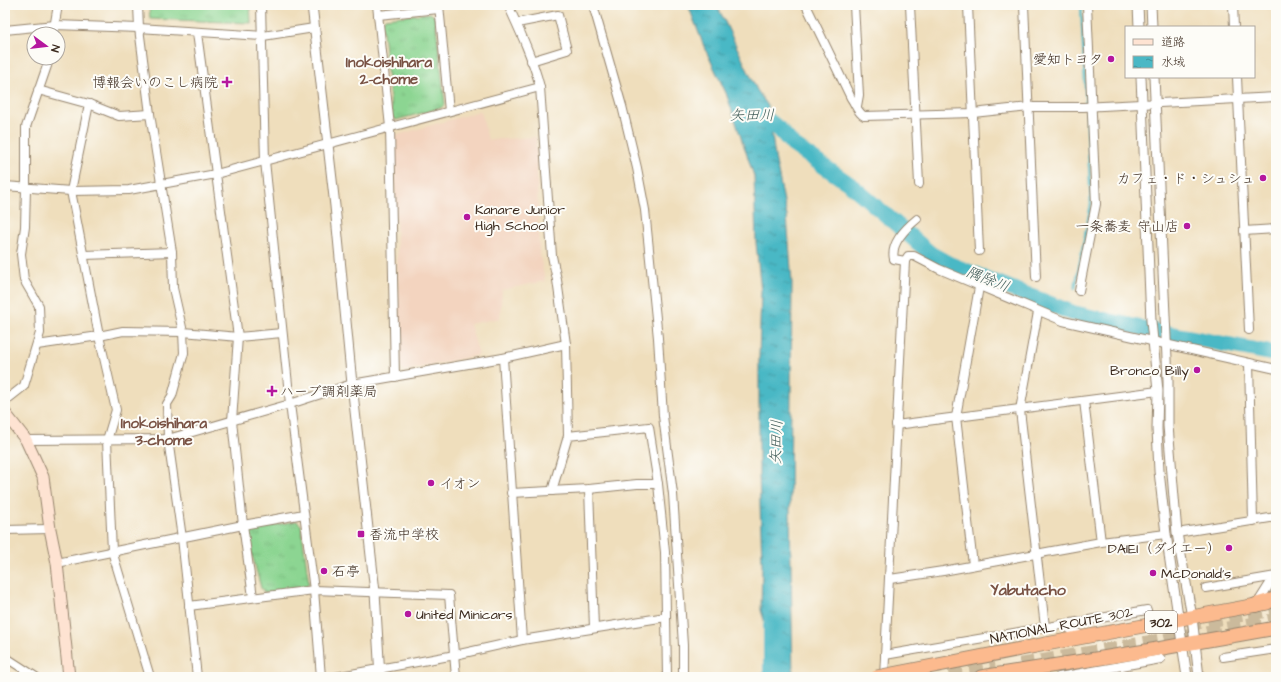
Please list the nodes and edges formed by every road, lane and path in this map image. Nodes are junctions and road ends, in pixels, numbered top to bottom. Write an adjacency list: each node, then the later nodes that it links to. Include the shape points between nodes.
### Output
1 (58, 5): 20 (street)
2 (138, 5): 24 (street)
3 (261, 5): 30 (street)
4 (312, 5): 25 (street)
5 (376, 5): 18 (street)
6 (508, 5): 19 (street)
7 (593, 5): 152 (street, via 622,106 645,210 663,416 673,494)
8 (806, 5): 43 (street)
9 (854, 5): 43 (street, via 859,95)
10 (910, 5): 49 (street)
11 (968, 5): 47 (street)
12 (1024, 5): 45 (street)
13 (1087, 5): 44 (street)
14 (1138, 5): 21 (street)
15 (1151, 5): 22 (street)
16 (1233, 5): 23 (street)
17 (439, 7): 18 (street); 46 (street)
18 (378, 15): 50 (street)
19 (517, 24): 31 (street); 31 (street, via 558,15 567,50)
20 (55, 26)
21 (1139, 26)
22 (1152, 26)
23 (1234, 26)
24 (139, 28): 28 (street); 29 (street); 48 (street)
25 (314, 28): 30 (street); 51 (street)
26 (5, 30): 27 (street)
27 (26, 30)
28 (66, 30)
29 (197, 33): 30 (street); 53 (street)
30 (263, 36): 52 (street)
31 (531, 61): 36 (street)
32 (47, 66): 37 (street)
33 (1141, 78): 42 (street)
34 (1154, 78): 40 (street)
35 (1237, 78): 39 (street)
36 (540, 87): 46 (street); 76 (street, via 550,242)
37 (38, 90): 41 (street); 57 (street, via 26,127)
38 (1276, 97): 39 (street)
39 (1238, 99): 40 (street); 61 (street)
40 (1155, 103): 42 (street); 77 (street)
41 (89, 104): 48 (street, via 119,116); 58 (street)
42 (1142, 104): 44 (street); 75 (street)
43 (857, 106): 49 (street, via 858,112 864,116)
44 (1089, 106): 45 (street); 68 (street, via 1096,204)
45 (1030, 107): 47 (street); 66 (street)
46 (449, 111): 50 (street)
47 (973, 113): 49 (street); 62 (street)
48 (150, 114): 54 (street)
49 (915, 114): 55 (street)
50 (390, 127): 51 (street); 82 (street)
51 (327, 144): 52 (street); 83 (street)
52 (265, 160): 53 (street); 72 (street)
53 (216, 174): 54 (street); 74 (street)
54 (161, 184): 58 (street, via 129,190); 63 (street)
55 (919, 184)
56 (5, 186): 57 (street)
57 (26, 188): 58 (street); 78 (street, via 21,254 24,280 39,306 40,334)
58 (71, 191): 64 (street)
59 (915, 220): 65 (street, via 898,239 892,253 894,259)
60 (1276, 229): 61 (street)
61 (1244, 230): 70 (street)
62 (979, 251)
63 (172, 252): 64 (street); 71 (street, via 173,288)
64 (84, 255): 73 (street)
65 (905, 261): 67 (street, via 908,256 914,256); 92 (street)
66 (1036, 278)
67 (979, 287): 69 (street); 90 (street)
68 (1079, 291)
69 (1038, 312): 75 (street, via 1078,326); 88 (street)
70 (1249, 330)
71 (183, 332): 73 (street, via 123,331); 74 (street); 94 (street, via 184,353 172,396 167,404)
72 (282, 332): 74 (street); 87 (street)
73 (99, 336): 78 (street); 96 (street, via 116,410)
74 (238, 337): 91 (street)
75 (1153, 341): 77 (street); 84 (street)
76 (566, 344): 79 (street); 93 (street)
77 (1166, 344): 80 (street); 107 (street, via 1168,426)
78 (37, 345): 85 (street, via 24,386)
79 (503, 358): 82 (street); 100 (street)
80 (1250, 363): 81 (street); 103 (street)
81 (1276, 369)
82 (395, 377): 83 (street)
83 (352, 384): 87 (street); 119 (street)
84 (1158, 391): 86 (street); 108 (street, via 1159,471)
85 (5, 401)
86 (1084, 401): 88 (street); 110 (street)
87 (290, 404): 91 (street); 101 (street)
88 (1020, 410): 90 (street); 112 (street)
89 (5, 413): 95 (main road)
90 (956, 417): 92 (street); 114 (street)
91 (232, 421): 94 (street); 104 (street)
92 (896, 425): 116 (street)
93 (568, 436): 97 (street, via 649,427); 99 (street)
94 (168, 439): 96 (street); 109 (street)
95 (26, 440): 96 (street); 105 (main road, via 43,477)
96 (107, 440): 111 (street)
97 (658, 484): 98 (street); 125 (street, via 665,552)
98 (589, 489): 99 (street); 130 (street)
99 (552, 491): 100 (street)
100 (511, 493): 133 (street)
101 (304, 514): 104 (street); 118 (street)
102 (1276, 517): 103 (street)
103 (1252, 521): 107 (street)
104 (243, 525): 109 (street); 120 (street)
105 (50, 529): 106 (street); 113 (main road)
106 (5, 530)
107 (1177, 533): 126 (street)
108 (1166, 534): 110 (street); 127 (street)
109 (182, 538): 111 (street); 123 (street)
110 (1101, 542): 112 (street)
111 (112, 551): 113 (street); 146 (street)
112 (1037, 553): 114 (street); 129 (street)
113 (57, 563): 145 (main road)
114 (973, 565): 116 (street)
115 (1275, 577): 117 (street); 122 (street)
116 (890, 579): 137 (street)
117 (1206, 588)
118 (314, 590): 119 (street); 120 (street); 148 (street)
119 (375, 592): 138 (street, via 449,595); 143 (street)
120 (253, 597): 123 (street)
121 (1276, 601): 122 (highway)
122 (1256, 605): 126 (highway, NATIONAL ROUTE 302 / 302)
123 (189, 606): 147 (street)
124 (1147, 610): 128 (street)
125 (666, 617): 130 (street); 151 (street)
126 (1192, 617): 127 (highway, NATIONAL ROUTE 302 / 302); 134 (street)
127 (1178, 620): 132 (highway, NATIONAL ROUTE 302 / 302); 134 (street)
128 (1061, 624): 129 (street); 132 (street)
129 (1045, 627): 137 (street)
130 (594, 628): 133 (street)
131 (1276, 628): 134 (highway, 302)
132 (1084, 637): 153 (highway, NATIONAL ROUTE 302 / 302, bridge)
133 (522, 640): 138 (street)
134 (1189, 644): 136 (highway, 302); 157 (street); 158 (street)
135 (1276, 649): 139 (street)
136 (1133, 653): 142 (street); 155 (highway, 302)
137 (885, 654): 154 (street)
138 (455, 655): 143 (street); 150 (street)
139 (1223, 657)
140 (5, 658): 144 (street)
141 (1161, 659): 142 (street)
142 (1126, 665): 156 (street)
143 (380, 673): 149 (street)
144 (36, 677)
145 (69, 677)
146 (150, 677)
147 (197, 677)
148 (321, 677)
149 (335, 677)
150 (456, 677)
151 (667, 677)
152 (683, 677)
153 (877, 677)
154 (884, 677)
155 (980, 677)
156 (1059, 677)
157 (1187, 677)
158 (1199, 677)

